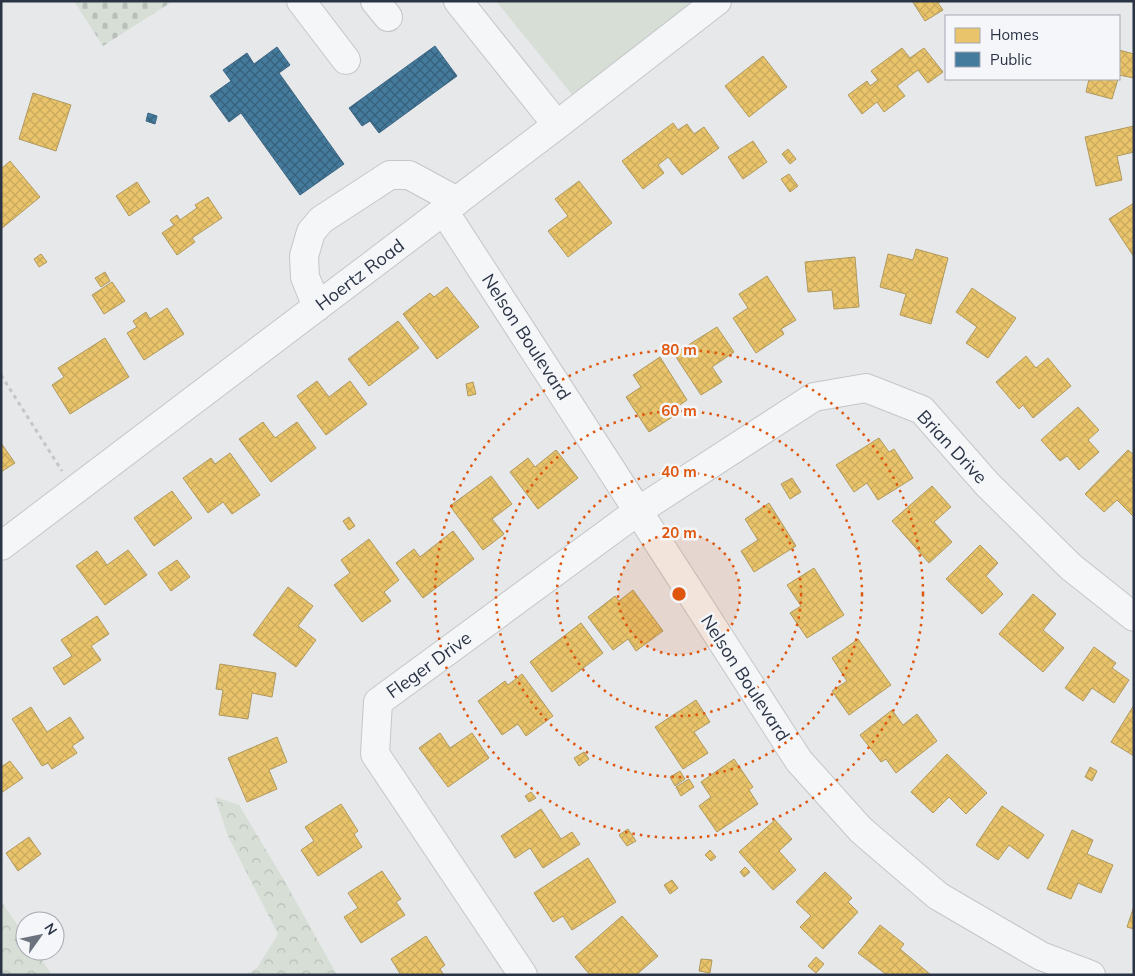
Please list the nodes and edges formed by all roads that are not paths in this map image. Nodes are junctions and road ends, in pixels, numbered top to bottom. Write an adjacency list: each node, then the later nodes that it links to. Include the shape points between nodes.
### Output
1 (301, 1): 4 (street)
2 (458, 1): 5 (street)
3 (717, 1): 5 (street, Hoertz Road)
4 (346, 60)
5 (557, 125): 6 (street, Hoertz Road)
6 (450, 206): 7 (street, Hoertz Road); 7 (street, via 409,175 390,174 321,220 311,232 304,256 305,277); 8 (street, Nelson Boulevard)
7 (317, 307): 9 (street, Hoertz Road)
8 (638, 511): 10 (street, Brian Drive, via 814,397 866,388 922,410 987,484 1070,567); 11 (street, Fleger Drive, via 378,702 375,754); 12 (street, Nelson Boulevard, via 799,761 861,830 938,896 1041,956)
9 (1, 546)
10 (1134, 617)
11 (523, 975)
12 (1091, 975)

